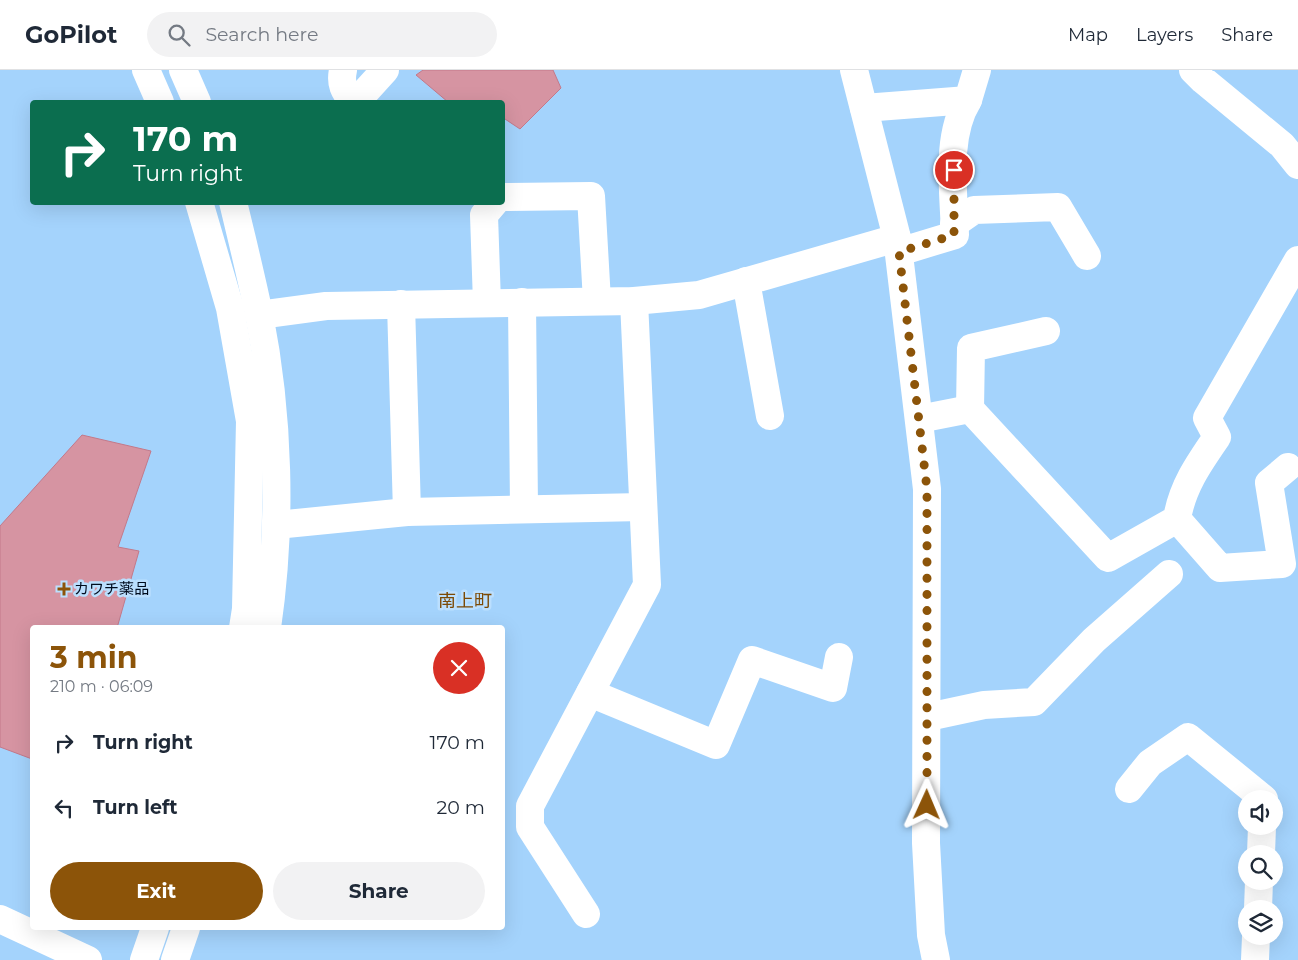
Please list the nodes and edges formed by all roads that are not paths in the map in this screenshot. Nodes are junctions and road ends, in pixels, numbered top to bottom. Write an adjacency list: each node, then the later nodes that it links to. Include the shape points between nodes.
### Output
1 (146, 70): 9 (street)
2 (153, 70): 9 (street)
3 (183, 70): 10 (street)
4 (343, 70): 11 (street, via 344,90)
5 (385, 70): 12 (street)
6 (854, 70): 14 (street)
7 (977, 70): 13 (street)
8 (1193, 70): 15 (street, via 1282,144)
9 (159, 100)
10 (196, 100)
11 (352, 100)
12 (356, 100)
13 (968, 100): 14 (street); 20 (street, via 954,134)
14 (864, 108): 21 (street)
15 (1298, 164)
16 (505, 197): 25 (street, via 591,196)
17 (200, 205): 42 (street, via 230,308 250,421)
18 (234, 205): 30 (street)
19 (492, 205): 28 (street, via 484,215)
20 (954, 224): 21 (street, via 954,235); 22 (street, via 974,210 1058,207)
21 (898, 245): 24 (street); 34 (street)
22 (1086, 256)
23 (1298, 260): 39 (street, via 1207,418 1217,437 1193,473 1180,500)
24 (746, 282): 26 (street, via 699,295); 33 (street)
25 (597, 301): 26 (street); 27 (street)
26 (634, 301): 36 (street)
27 (522, 302): 28 (street); 37 (street)
28 (487, 303): 29 (street)
29 (401, 304): 30 (street, via 326,306); 38 (street)
30 (259, 315): 40 (street, via 274,428)
31 (1046, 330): 32 (street, via 971,348)
32 (970, 409): 34 (street); 39 (street, via 1108,558)
33 (770, 416)
34 (919, 419): 46 (street, via 927,489)
35 (1288, 467): 39 (street, via 1269,483 1282,564 1220,568)
36 (643, 507): 37 (street); 45 (street, via 647,585)
37 (524, 509): 38 (street)
38 (407, 512): 40 (street)
39 (1177, 519)
40 (276, 525): 43 (street)
41 (1169, 574): 46 (street, via 1094,640 1034,702 984,706)
42 (243, 625)
43 (267, 625)
44 (839, 658): 45 (street, via 833,688 752,660 716,745)
45 (590, 693): 49 (street, via 530,806 530,827)
46 (928, 718): 57 (street, via 926,843 931,935)
47 (1129, 789): 48 (street, via 1150,762 1188,737)
48 (1253, 790)
49 (586, 914)
50 (0, 919): 54 (street)
51 (154, 930): 55 (street)
52 (185, 930): 56 (street)
53 (1256, 945): 58 (street)
54 (88, 960)
55 (144, 960)
56 (175, 960)
57 (936, 960)
58 (1255, 960)

